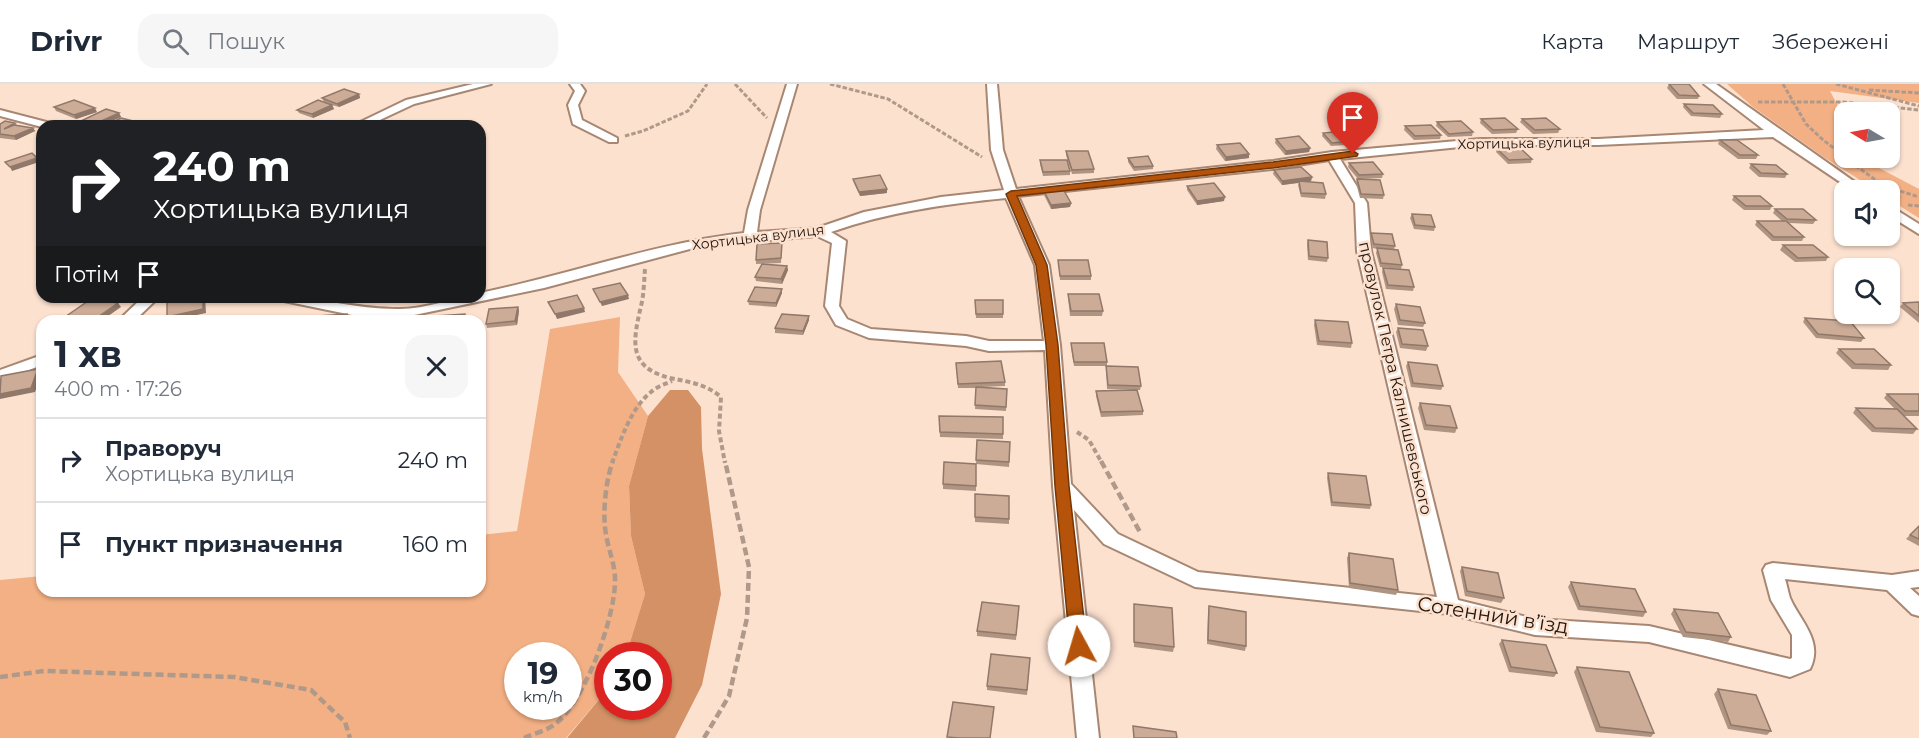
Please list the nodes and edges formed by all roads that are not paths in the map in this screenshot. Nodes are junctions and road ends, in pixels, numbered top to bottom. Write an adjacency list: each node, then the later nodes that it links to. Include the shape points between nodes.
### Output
1 (450, 84): 7 (street)
2 (486, 84): 7 (street)
3 (575, 84): 12 (street, via 580,91 573,105 577,122)
4 (792, 84): 19 (street, via 754,210)
5 (992, 84): 15 (street, via 997,150)
6 (1709, 84): 11 (street)
7 (410, 102): 9 (street)
8 (0, 113): 10 (street)
9 (371, 120)
10 (36, 122)
11 (1775, 133): 13 (street, Хортицька вулиця, via 1598,142 1480,142); 14 (street)
12 (613, 140)
13 (1332, 156): 15 (street, Хортицька вулиця); 31 (street, провулок Петра Калнишевського, via 1361,203 1365,251)
14 (1845, 180)
15 (1011, 194): 18 (street, Хортицька вулиця, via 941,201 864,216); 25 (street, via 1042,265)
16 (1900, 217): 17 (street)
17 (1919, 230)
18 (819, 232): 19 (street, Хортицька вулиця); 25 (street, via 839,241 832,306 841,322 869,333 989,346)
19 (750, 236): 20 (street, Хортицька вулиця, via 700,242)
20 (486, 296)
21 (145, 303): 24 (street)
22 (313, 303): 23 (street, Хортицька вулиця, via 351,311 400,314)
23 (453, 303)
24 (132, 315)
25 (1052, 345): 28 (street)
26 (36, 362): 27 (street)
27 (0, 376)
28 (1062, 486): 31 (street, Сотенний в’їзд, via 1111,539 1195,579); 33 (street)
29 (1919, 579): 30 (street)
30 (1892, 583): 31 (street, Сотенний в’їзд, via 1773,570 1781,600 1803,634 1803,663 1790,668 1649,634 1535,627); 32 (street)
31 (1449, 606)
32 (1919, 608)
33 (1088, 738)

